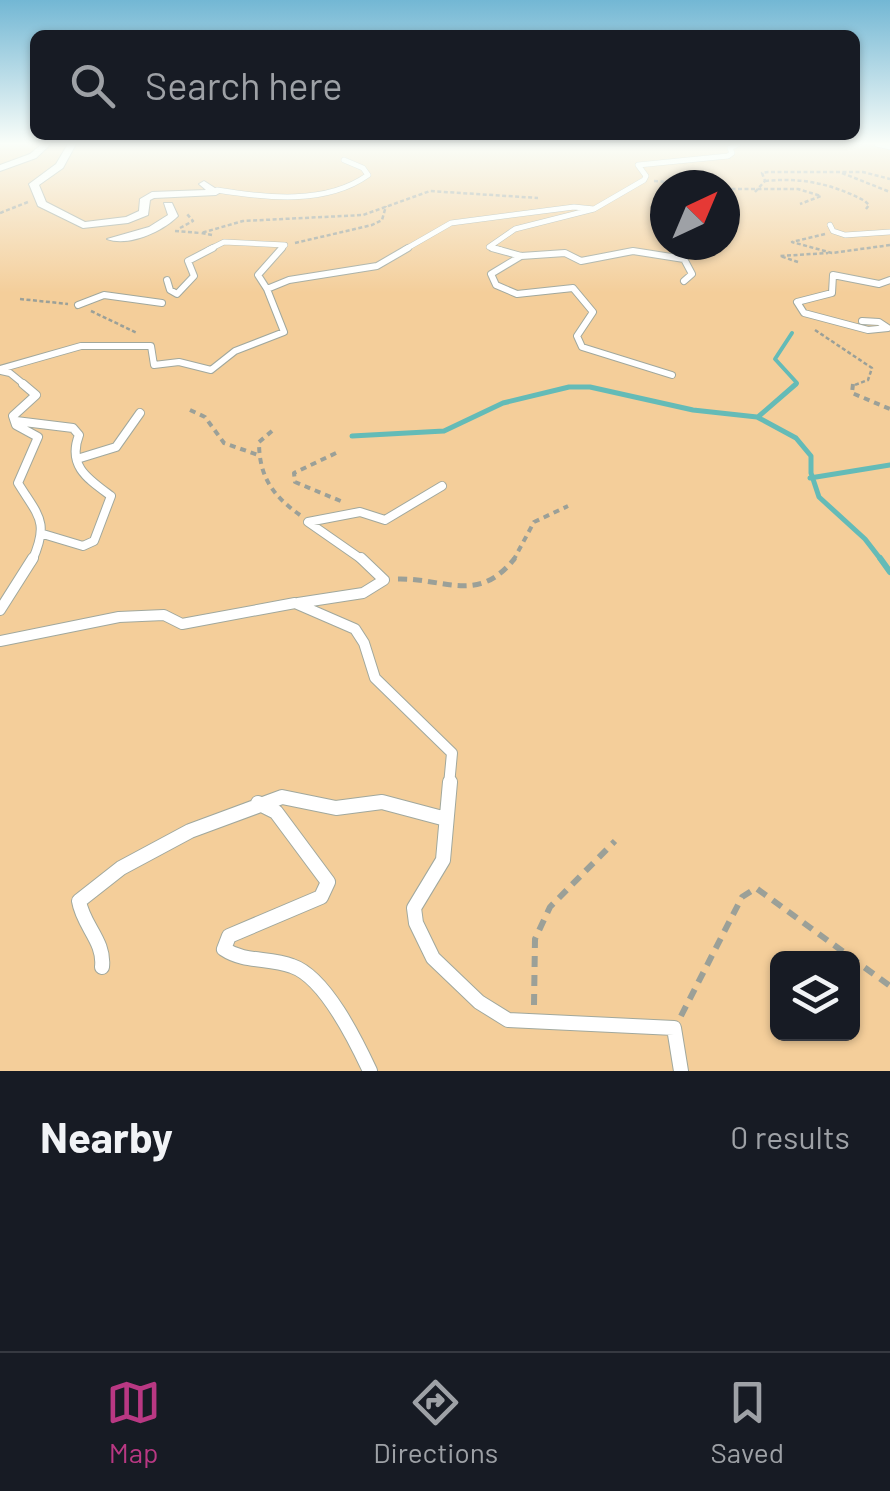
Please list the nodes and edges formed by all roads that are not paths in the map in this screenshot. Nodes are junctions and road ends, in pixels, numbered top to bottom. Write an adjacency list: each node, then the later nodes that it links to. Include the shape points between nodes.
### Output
1 (37, 194): 8 (street, via 83,225)
2 (165, 194): 8 (street, via 146,198 144,213)
3 (240, 194): 4 (lane)
4 (305, 194)
5 (620, 194): 7 (lane)
6 (168, 205): 12 (street, via 169,222)
7 (594, 209): 13 (lane, via 515,229 489,246); 17 (lane, via 451,222 376,266)
8 (105, 224): 10 (street)
9 (830, 225): 11 (lane, via 844,235)
10 (130, 230)
11 (890, 232)
12 (112, 239)
13 (520, 256): 16 (lane, via 565,253 580,261 633,251 684,259 692,274); 22 (lane, via 491,274 496,284 518,294 574,288 593,312 577,336 582,348)
14 (166, 280): 17 (lane, via 177,294 194,276 188,261 224,242 285,245 258,276)
15 (890, 280): 20 (lane, via 833,275 832,293 797,302 804,313 871,332 888,328)
16 (684, 281)
17 (267, 288): 21 (lane, via 284,332 235,350 211,370 178,362 154,365 151,346 110,346 54,352)
18 (162, 303): 19 (lane, via 104,294)
19 (78, 305)
20 (862, 321)
21 (0, 370): 24 (lane, via 36,394)
22 (672, 375)
23 (140, 412): 25 (lane, via 110,454)
24 (14, 421): 25 (lane, via 73,428 79,435); 27 (lane, via 38,437 18,483 40,514)
25 (77, 459): 27 (lane, via 80,473 111,496 94,542 83,546)
26 (442, 486): 28 (lane, via 386,520 360,512 308,522 384,580 364,592)
27 (43, 534): 29 (lane, via 13,598)
28 (295, 603): 30 (lane, via 182,624 164,614 119,617); 32 (lane, via 355,629 375,678 452,753)
29 (0, 610)
30 (0, 641)
31 (258, 802): 32 (lane, via 282,797 336,808 382,802); 33 (lane, via 121,868 80,900 104,952); 34 (lane, via 276,812 328,882 321,897 228,936 224,948 236,958 298,968 321,990)
32 (446, 820): 35 (lane, via 443,860 414,908 434,958 508,1020 674,1028)
33 (102, 967)
34 (370, 1071)
35 (681, 1071)

